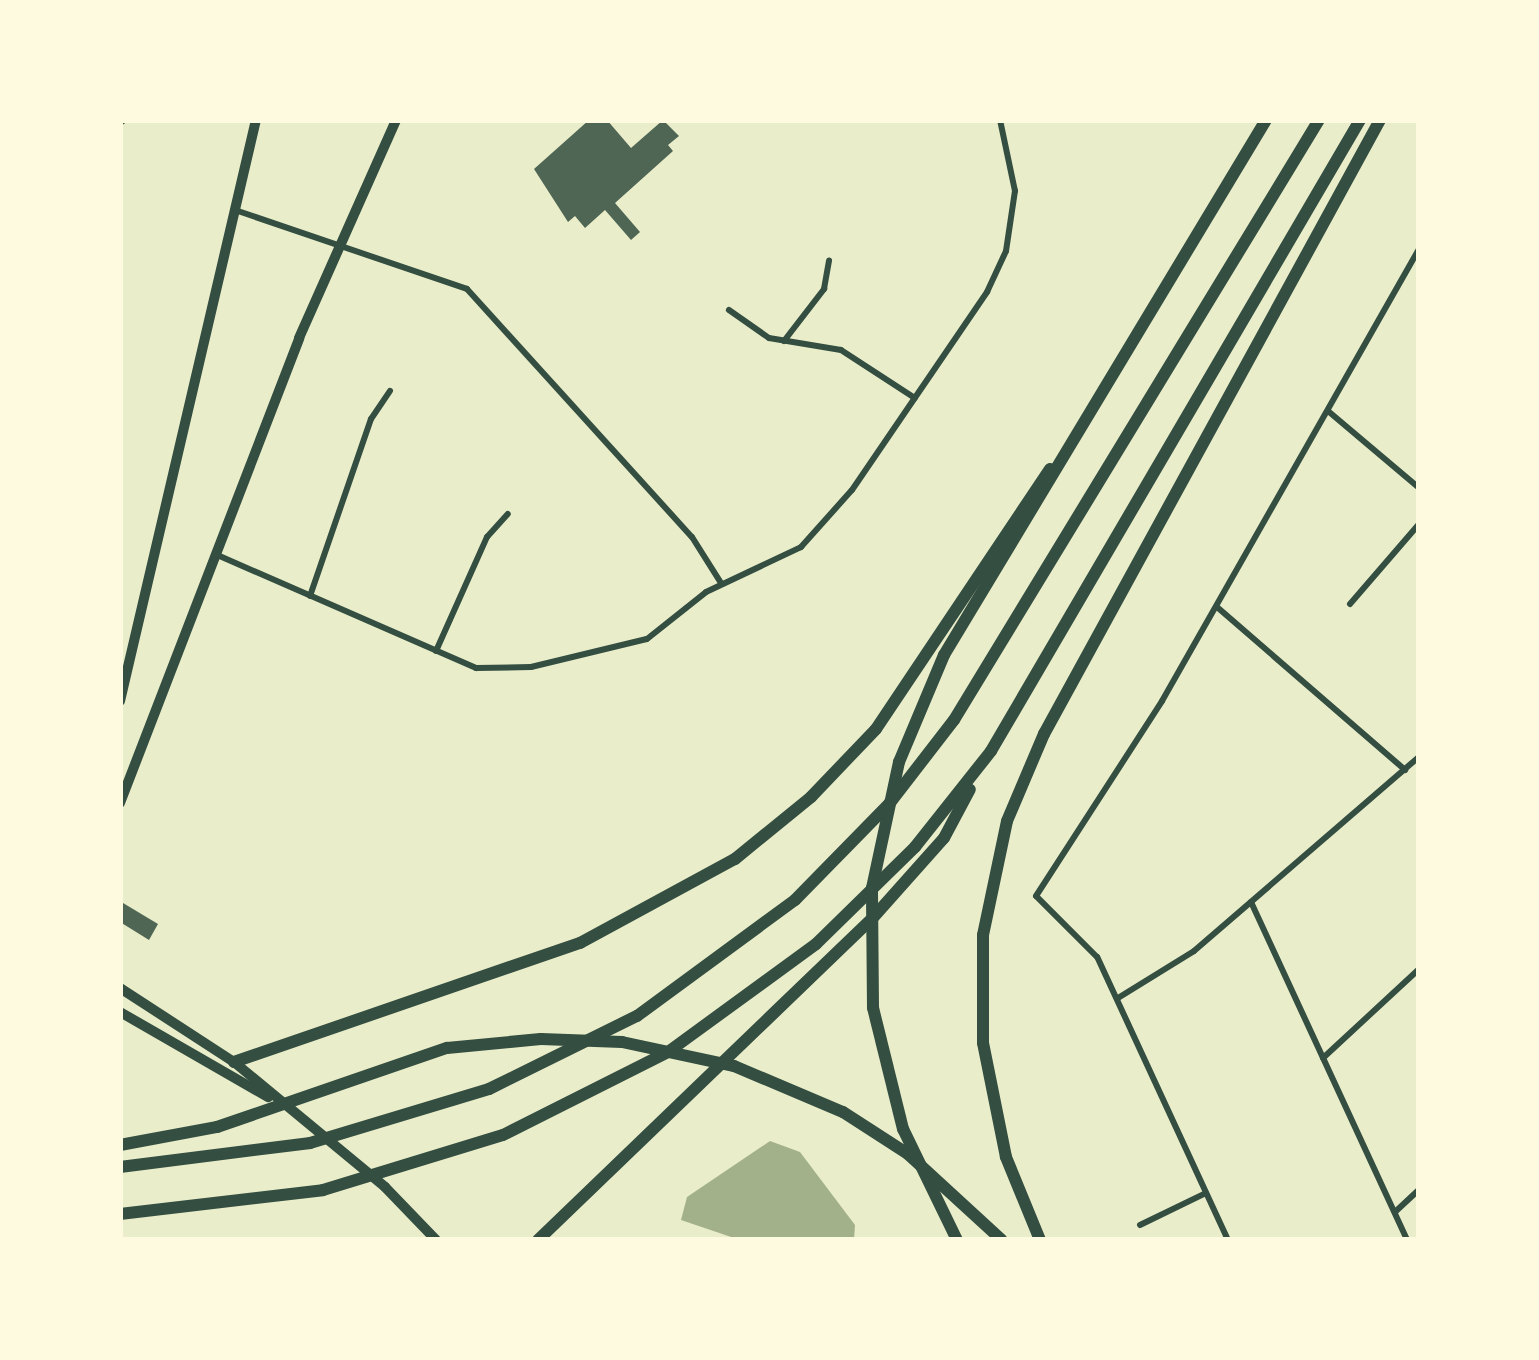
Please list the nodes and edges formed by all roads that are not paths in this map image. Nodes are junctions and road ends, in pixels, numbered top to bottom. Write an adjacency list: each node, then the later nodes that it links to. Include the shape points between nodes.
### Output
1 (256, 120): 8 (main road)
2 (396, 120): 9 (main road)
3 (1000, 120): 17 (street, via 1015,191 1006,251)
4 (1266, 120): 19 (highway)
5 (1319, 120): 43 (highway, via 954,721 831,866 663,999 509,1081 386,1124 272,1151)
6 (1360, 120): 30 (highway)
7 (1380, 120): 53 (highway, via 1044,734 1007,821 983,935 983,1043 1006,1157)
8 (232, 209): 9 (street); 29 (main road, via 151,594)
9 (341, 243): 23 (main road); 24 (street, via 456,283 488,305 692,537)
10 (1419, 249): 12 (street)
11 (829, 260): 15 (street, via 824,289)
12 (1410, 265): 13 (street); 18 (street)
13 (1419, 273)
14 (729, 310): 15 (street)
15 (784, 341): 17 (street, via 841,350)
16 (390, 391): 25 (street, via 371,419)
17 (915, 398): 24 (street, via 802,547 774,567)
18 (1328, 411): 20 (street); 27 (street)
19 (1077, 436): 40 (highway, via 1019,506 875,729 812,797 735,859 580,943); 51 (highway, via 909,728 880,838 868,938 888,1087)
20 (1419, 488)
21 (508, 514): 28 (street, via 487,537)
22 (1419, 524): 26 (street)
23 (215, 554): 25 (street); 33 (main road)
24 (721, 584): 28 (street, via 634,643 511,670 476,668)
25 (310, 596): 28 (street)
26 (1350, 604)
27 (1217, 607): 32 (street); 37 (street, via 1036,896 1088,942)
28 (436, 651)
29 (120, 701)
30 (991, 751): 47 (highway, via 915,847 827,934 731,1011 615,1082 425,1163 323,1190); 50 (highway, via 944,838 904,885)
31 (1419, 757): 32 (street)
32 (1405, 770): 34 (street)
33 (120, 803)
34 (1251, 902): 37 (street, via 1176,965); 39 (street)
35 (1419, 968): 39 (street)
36 (120, 988): 40 (main road)
37 (1117, 999): 45 (street)
38 (120, 1012): 41 (main road)
39 (1322, 1058): 46 (street)
40 (234, 1062): 41 (main road)
41 (292, 1111): 49 (main road)
42 (120, 1145): 52 (highway, via 217,1127 433,1052 601,1040 699,1055 769,1078 869,1127)
43 (120, 1167)
44 (1419, 1190): 46 (street)
45 (1206, 1192): 48 (street); 54 (street)
46 (1395, 1213): 55 (street)
47 (120, 1214)
48 (1140, 1225)
49 (436, 1240)
50 (538, 1240)
51 (957, 1240)
52 (1002, 1240)
53 (1040, 1240)
54 (1228, 1240)
55 (1407, 1240)

